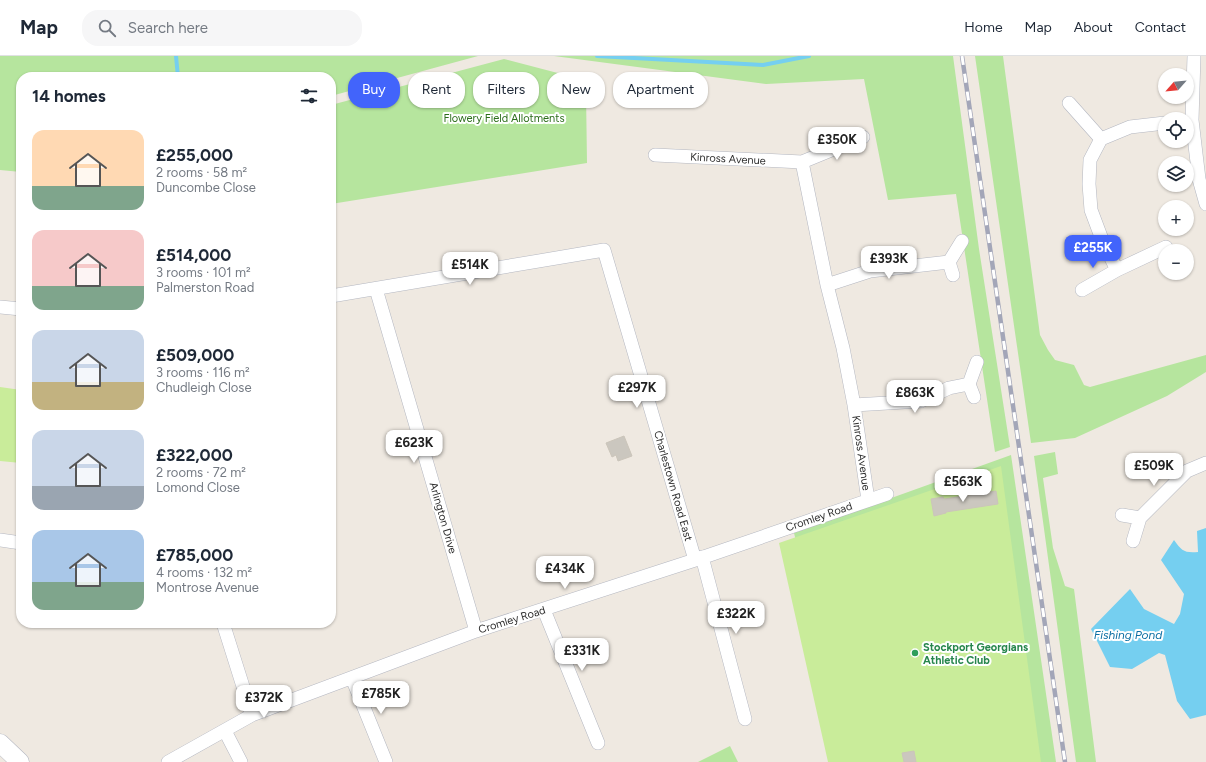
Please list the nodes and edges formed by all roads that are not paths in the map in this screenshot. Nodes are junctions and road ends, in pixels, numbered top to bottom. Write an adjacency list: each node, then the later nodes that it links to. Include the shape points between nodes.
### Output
1 (1194, 56): 3 (street)
2 (1070, 104): 6 (street)
3 (1190, 112)
4 (1158, 124): 6 (street, via 1130,127)
5 (863, 137): 9 (street, Kinross Avenue)
6 (1101, 139): 14 (street, via 1090,160 1092,210 1103,242)
7 (1194, 148): 10 (street)
8 (655, 155): 9 (street, Kinross Avenue)
9 (802, 162): 16 (street, Kinross Avenue)
10 (1206, 204)
11 (962, 241): 13 (street)
12 (1158, 251): 14 (street)
13 (949, 262): 15 (street); 16 (street, via 870,271)
14 (1117, 270): 18 (street)
15 (953, 275)
16 (826, 285): 25 (street, Kinross Avenue, via 843,348)
17 (376, 289): 19 (street); 34 (street, Charlestown Road East, via 604,250); 37 (street, Arlington Drive)
18 (1082, 290)
19 (336, 295)
20 (0, 307): 21 (street)
21 (16, 309)
22 (977, 362): 23 (street)
23 (969, 384): 24 (street); 25 (street, Kinross Avenue, via 950,388 921,401)
24 (974, 397)
25 (854, 406): 28 (street, Kinross Avenue)
26 (1206, 463): 30 (street, via 1187,471)
27 (887, 494): 28 (street, Cromley Road)
28 (868, 500): 34 (street, Cromley Road)
29 (1122, 515): 30 (street)
30 (1140, 518): 32 (street)
31 (0, 540): 33 (street)
32 (1133, 541)
33 (16, 542)
34 (699, 559): 35 (street, Cromley Road); 40 (street, Charlestown Road East)
35 (544, 610): 37 (street, Cromley Road); 42 (street)
36 (225, 628): 39 (street)
37 (476, 631): 38 (street, Cromley Road)
38 (352, 678): 39 (street, Cromley Road); 47 (street)
39 (252, 715): 41 (street, Cromley Road)
40 (744, 719)
41 (225, 731): 45 (street, Cromley Road); 46 (street)
42 (598, 743)
43 (0, 744): 44 (street)
44 (20, 762)
45 (168, 762)
46 (241, 762)
47 (386, 762)

